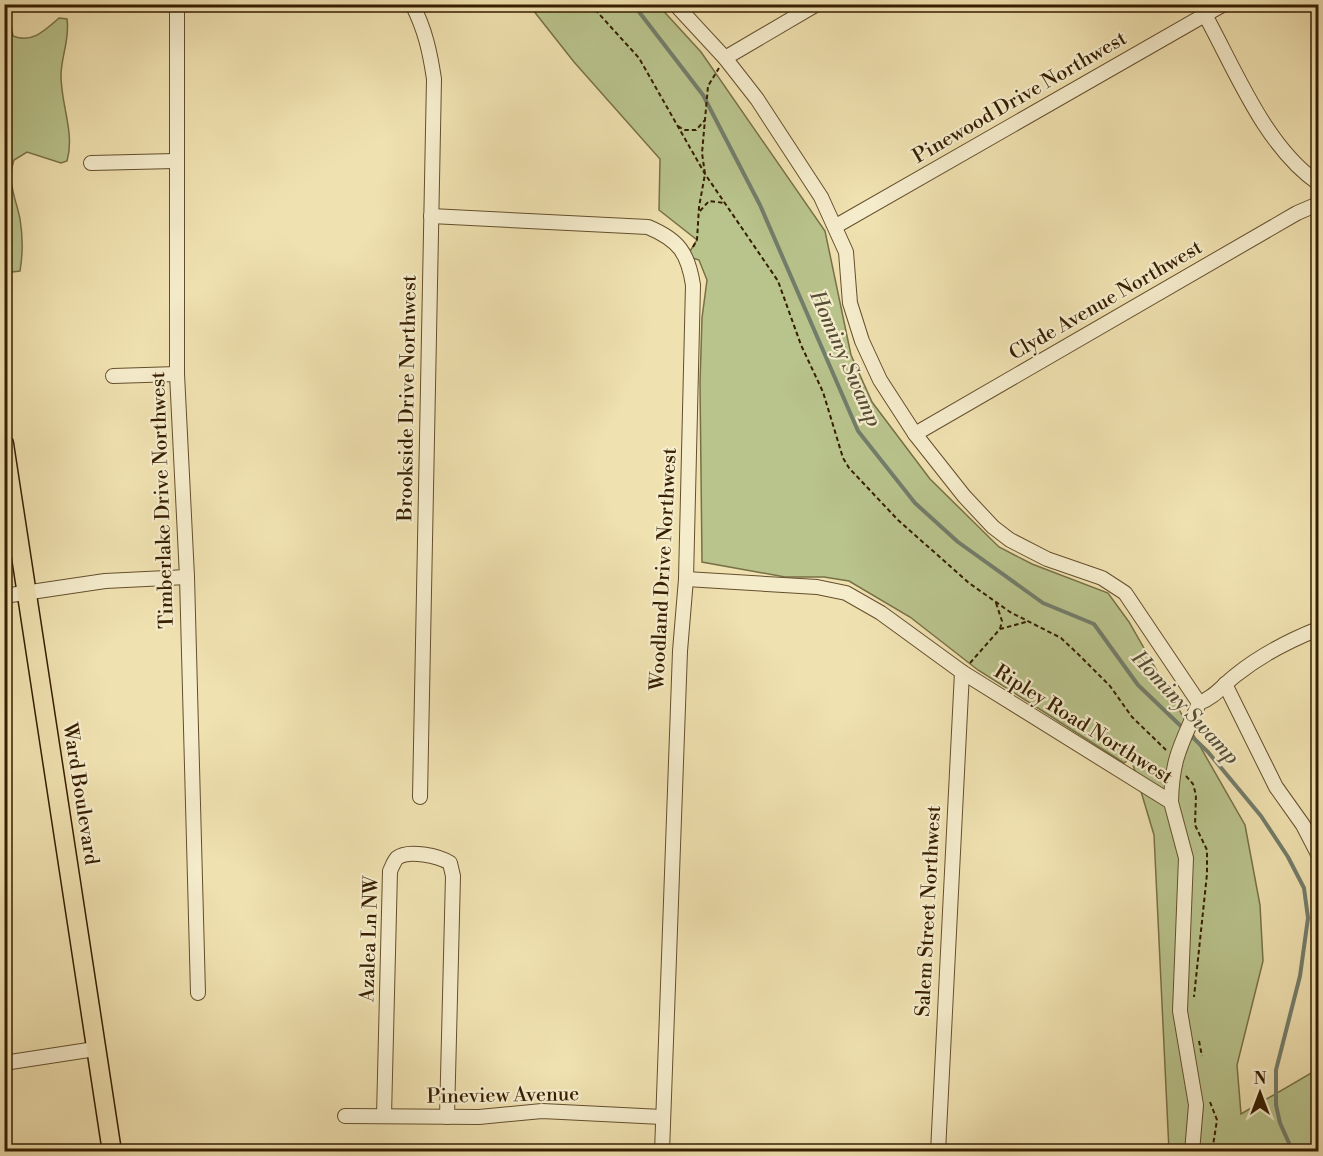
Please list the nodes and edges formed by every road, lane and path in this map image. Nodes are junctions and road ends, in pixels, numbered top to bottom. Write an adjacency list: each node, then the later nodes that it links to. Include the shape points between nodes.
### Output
1 (177, 4): 11 (street, Timberlake Drive Northwest)
2 (412, 4): 18 (street, Brookside Drive Northwest, via 429,48 434,79)
3 (590, 4): 10 (path, via 639,58)
4 (675, 4): 8 (street)
5 (817, 4): 8 (street)
6 (1224, 4): 7 (street, Pinewood Drive Northwest)
7 (1202, 10): 14 (street, via 1271,135); 19 (street, Pinewood Drive Northwest)
8 (725, 58): 9 (path, via 708,86); 19 (street, via 790,147)
9 (705, 120): 10 (path, via 696,130); 13 (path)
10 (677, 126): 13 (path)
11 (175, 162): 12 (street); 21 (street, Timberlake Drive Northwest)
12 (91, 163)
13 (705, 174): 15 (path); 17 (path)
14 (1318, 183)
15 (725, 203): 17 (path, via 709,201); 29 (path, via 778,281 801,345 824,392 849,468 912,532)
16 (1318, 204): 23 (street, Clyde Avenue Northwest)
17 (698, 214): 20 (path, via 697,240)
18 (431, 216): 20 (street, via 648,227 672,239); 37 (street, Brookside Drive Northwest)
19 (836, 226): 23 (street, via 846,252 850,303 862,341 880,380)
20 (687, 256): 26 (street, Woodland Drive Northwest, via 693,285)
21 (177, 374): 22 (street); 25 (street, Timberlake Drive Northwest)
22 (113, 376)
23 (915, 434): 35 (street, via 964,496 1010,540 1047,559 1102,578 1125,593)
24 (4, 444): 27 (main road, Ward Boulevard)
25 (187, 577): 27 (street, via 105,581); 40 (street, Timberlake Drive Northwest)
26 (686, 579): 33 (street, Ripley Road Northwest, via 817,587 846,593 881,613); 50 (street, Woodland Drive Northwest)
27 (27, 595): 28 (street); 43 (main road, Ward Boulevard)
28 (4, 596)
29 (996, 603): 30 (path); 31 (path, via 1002,621)
30 (1028, 622): 31 (path); 36 (path, via 1060,638 1078,654)
31 (1000, 629): 33 (path)
32 (1318, 629): 34 (street, via 1266,653)
33 (962, 672): 38 (street, Ripley Road Northwest); 53 (street, Salem Street Northwest)
34 (1225, 684): 35 (street, via 1210,699); 39 (street, via 1276,787)
35 (1199, 703): 36 (street, via 1190,726)
36 (1170, 756): 38 (street); 41 (path, via 1193,784 1195,825 1207,850)
37 (420, 797)
38 (1171, 802): 54 (street, Ripley Road Northwest, via 1186,858 1180,1011 1196,1098)
39 (1318, 854)
40 (198, 993)
41 (1193, 1008)
42 (1197, 1034): 44 (path)
43 (95, 1049): 45 (street); 51 (main road, Ward Boulevard)
44 (1202, 1059)
45 (4, 1063)
46 (1209, 1101): 55 (path, via 1217,1120)
47 (345, 1116): 48 (street, Pineview Avenue)
48 (384, 1116): 49 (street, Pineview Avenue); 49 (street, Azalea Ln NW, via 390,871 396,859 404,855 440,857 450,863 453,876)
49 (447, 1117): 50 (street, Pineview Avenue, via 542,1111)
50 (662, 1118): 52 (street, Woodland Drive Northwest)
51 (112, 1152)
52 (662, 1152)
53 (938, 1152)
54 (1192, 1152)
55 (1212, 1152)

